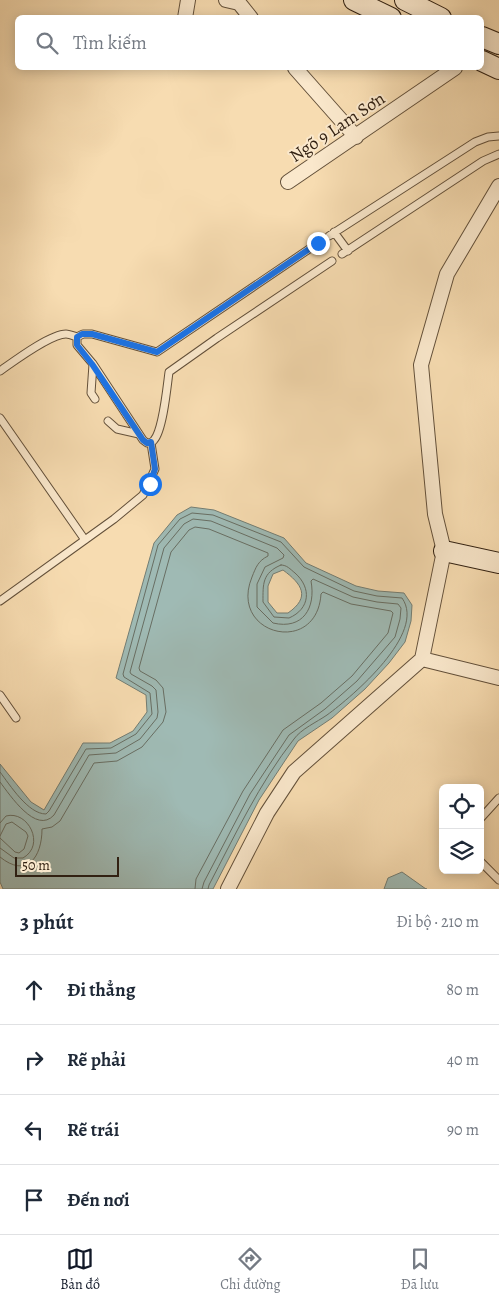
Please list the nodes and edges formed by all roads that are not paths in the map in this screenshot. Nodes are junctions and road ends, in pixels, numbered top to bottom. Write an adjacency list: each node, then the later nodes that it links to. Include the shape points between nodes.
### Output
1 (188, 0): 5 (street)
2 (226, 0): 6 (street, via 238,4)
3 (354, 0): 7 (main road)
4 (405, 0): 8 (main road)
5 (186, 15)
6 (248, 15)
7 (385, 15)
8 (435, 15)
9 (484, 38): 10 (main road)
10 (499, 44)
11 (484, 62): 12 (main road)
12 (499, 69)
13 (297, 70): 16 (street)
14 (452, 70): 16 (street, Ngõ 9 Lam Sơn)
15 (499, 136): 17 (lane, via 475,142 332,234 345,252 483,161)
16 (356, 137): 18 (street, Ngõ 9 Lam Sơn)
17 (499, 154)
18 (288, 182)
19 (499, 186): 31 (street, via 448,274 421,365 435,514)
20 (318, 243): 22 (lane, via 157,352 92,334)
21 (332, 261): 29 (lane, via 169,372 160,424 155,440)
22 (77, 337): 23 (lane, via 77,345); 24 (lane, via 66,334 53,338)
23 (92, 364): 25 (lane, via 91,393); 28 (lane)
24 (0, 372)
25 (95, 399)
26 (0, 418): 30 (lane)
27 (108, 421): 28 (lane, via 117,429)
28 (139, 434): 29 (lane, via 147,443)
29 (151, 442): 30 (lane, via 155,469 143,495)
30 (84, 540): 33 (lane)
31 (444, 551): 32 (main road); 34 (street)
32 (499, 562)
33 (0, 601)
34 (422, 659): 35 (street); 42 (street, via 294,772 267,813)
35 (499, 678)
36 (0, 694): 37 (lane)
37 (16, 718)
38 (499, 798): 39 (lane)
39 (484, 815)
40 (484, 865): 41 (lane)
41 (499, 880)
42 (228, 889)

